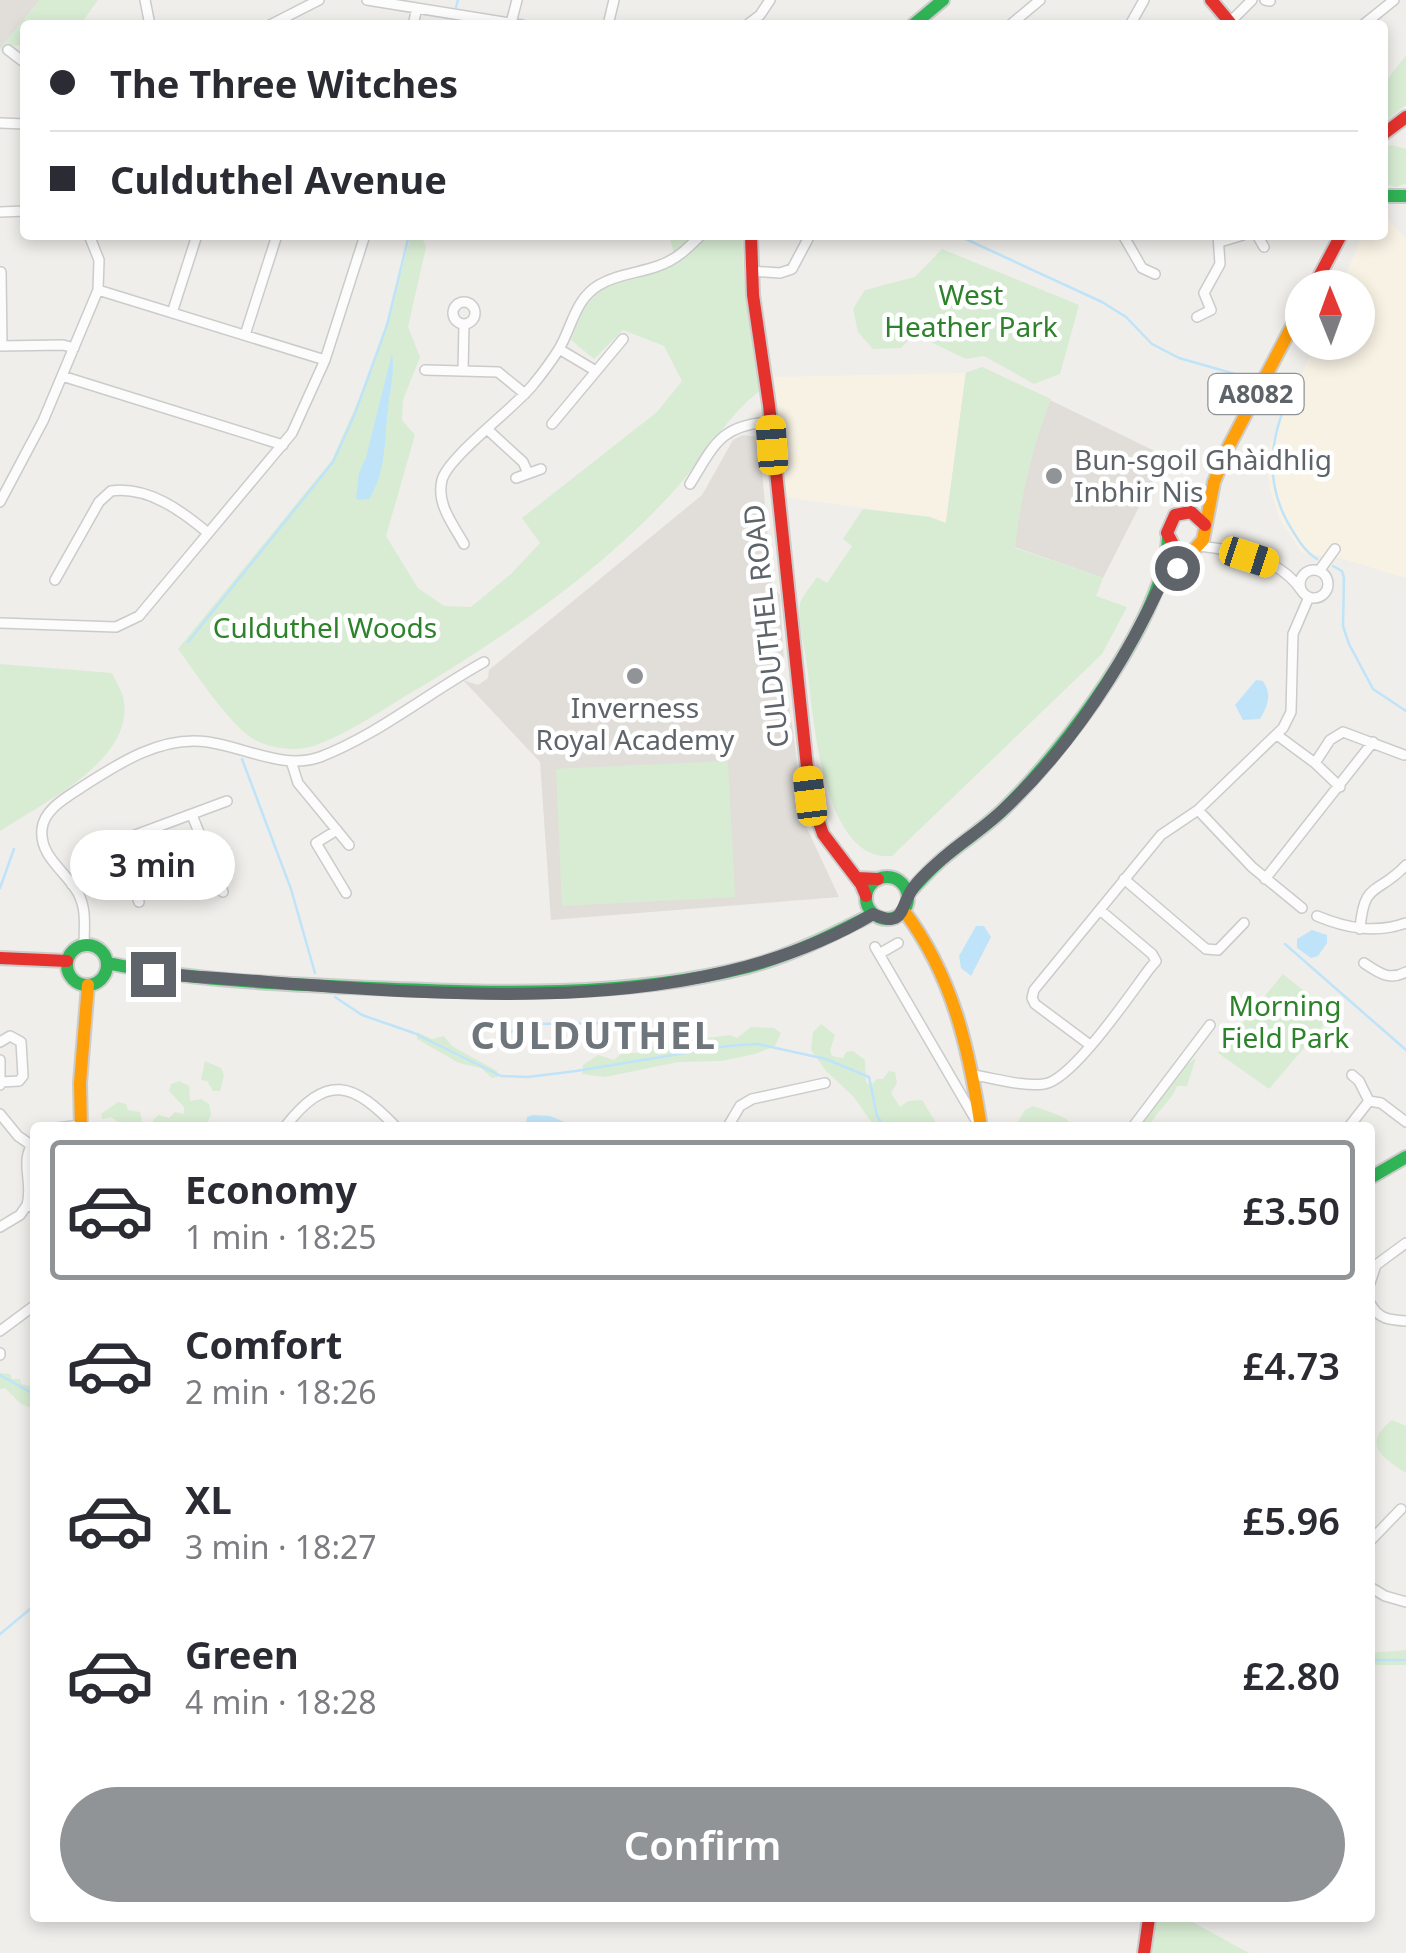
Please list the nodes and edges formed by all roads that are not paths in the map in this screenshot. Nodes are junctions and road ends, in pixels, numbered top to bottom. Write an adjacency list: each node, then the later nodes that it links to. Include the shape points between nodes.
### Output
1 (319, 0): 14 (street)
2 (367, 0): 11 (street)
3 (770, 0): 13 (street)
4 (943, 0): 18 (main road)
5 (1040, 0): 12 (street)
6 (1211, 0): 20 (main road)
7 (1252, 0): 21 (street)
8 (1394, 0): 10 (street)
9 (1015, 2): 12 (street)
10 (1379, 4)
11 (417, 5): 15 (street)
12 (1024, 13): 19 (street)
13 (760, 15): 16 (street); 17 (street)
14 (280, 20)
15 (490, 20)
16 (754, 20)
17 (764, 20)
18 (919, 20)
19 (1016, 20)
20 (1228, 20)
21 (1234, 20)
22 (15, 51): 23 (street)
23 (20, 57)
24 (91, 240): 43 (street)
25 (194, 240): 44 (street)
26 (276, 240): 47 (street)
27 (364, 240): 53 (street)
28 (695, 240): 52 (street, via 681,255 588,293)
29 (751, 240): 39 (main road, CULDUTHEL ROAD)
30 (807, 240): 39 (street, via 792,269)
31 (1126, 240): 41 (street, via 1142,268)
32 (1219, 240): 36 (street)
33 (1260, 240): 35 (street)
34 (1338, 240): 38 (main road)
35 (1264, 247)
36 (1220, 264): 37 (street); 45 (street, via 1204,293 1211,310)
37 (1235, 270)
38 (1323, 270)
39 (750, 271): 59 (main road, CULDUTHEL ROAD)
40 (1, 272): 42 (street)
41 (1155, 274)
42 (6, 282): 50 (street)
43 (98, 290): 44 (street); 51 (street)
44 (172, 313): 47 (street)
45 (1197, 318)
46 (464, 324): 55 (street)
47 (244, 335): 53 (street)
48 (624, 339): 56 (street)
49 (1285, 339): 66 (main road, A8082)
50 (1, 346): 51 (street)
51 (74, 348): 57 (street)
52 (559, 349): 56 (street); 58 (street)
53 (326, 360): 62 (street)
54 (425, 370): 55 (street)
55 (464, 370): 58 (street, via 498,372)
56 (596, 371): 60 (street)
57 (62, 376): 62 (street); 68 (street)
58 (525, 394): 61 (street)
59 (770, 422): 67 (street, via 720,437); 98 (main road, CULDUTHEL ROAD, via 810,796 823,834)
60 (552, 424)
61 (488, 430): 64 (street); 73 (street, via 452,462 441,486 443,507)
62 (283, 446): 70 (street)
63 (540, 468): 64 (street)
64 (528, 473): 65 (street)
65 (516, 478)
66 (1214, 482): 69 (main road, A8082); 72 (main road, A8082)
67 (690, 484)
68 (0, 502)
69 (1184, 512): 71 (main road, A8082, via 1168,524); 72 (main road, via 1195,514)
70 (208, 533): 75 (street, via 170,504 110,491); 82 (street, via 129,623)
71 (1168, 538): 72 (main road, via 1178,548); 80 (main road, A8082)
72 (1201, 538): 78 (street); 80 (main road, A8082)
73 (464, 544)
74 (1335, 549): 76 (street)
75 (65, 564): 77 (street); 79 (street)
76 (1314, 571): 78 (street); 81 (street, via 1300,581); 81 (street, via 1326,576 1327,589 1318,598)
77 (76, 572)
78 (1290, 574): 81 (street)
79 (55, 580)
80 (1160, 586): 96 (main road, A8082, via 1079,726 1004,810)
81 (1304, 594): 84 (street, via 1293,634 1291,712)
82 (0, 623)
83 (484, 662): 87 (street, via 349,743 317,758)
84 (1276, 735): 88 (street); 91 (street)
85 (1373, 742): 86 (street); 88 (street, via 1343,732); 89 (street)
86 (1404, 755)
87 (291, 760): 93 (street, via 298,783); 103 (street, via 187,741 146,751 106,772 44,820 45,850)
88 (1315, 763): 89 (street)
89 (1340, 787): 102 (street)
90 (227, 801): 92 (street)
91 (1198, 810): 101 (street, via 1161,835); 102 (street)
92 (192, 815): 95 (street); 104 (street)
93 (336, 830): 94 (street); 105 (street, via 316,843)
94 (349, 846)
95 (113, 849): 103 (street); 108 (street)
96 (943, 858): 100 (main road, A8082); 106 (main road, A8082)
97 (1406, 865): 116 (street, via 1362,902)
98 (857, 878): 99 (main road); 107 (main road, CULDUTHEL ROAD)
99 (878, 879): 100 (main road, A8082); 107 (main road)
100 (896, 879): 106 (main road)
101 (1124, 879): 110 (street); 114 (street, via 1206,949 1218,950)
102 (1265, 879): 109 (street)
103 (72, 884): 118 (street, via 83,907)
104 (223, 892)
105 (346, 893)
106 (908, 894): 111 (main road)
107 (866, 896): 112 (main road)
108 (139, 902)
109 (1302, 908)
110 (1100, 910): 128 (street, via 1156,961); 128 (street, via 1032,998)
111 (904, 911): 112 (main road, via 888,919); 132 (main road, via 949,984)
112 (873, 914): 121 (main road, via 836,935 748,966 620,990 335,986 153,974)
113 (1317, 916): 116 (street)
114 (1244, 923)
115 (1406, 923): 116 (street)
116 (1360, 929)
117 (898, 942): 142 (street, via 877,951)
118 (84, 946): 120 (main road); 121 (main road, via 96,948)
119 (0, 958): 120 (main road)
120 (67, 961): 124 (main road, via 72,978)
121 (106, 963): 124 (main road, via 104,976)
122 (1364, 964): 123 (street, via 1394,978)
123 (1406, 972)
124 (88, 985): 138 (main road)
125 (1210, 1025): 126 (street)
126 (1198, 1040): 129 (street); 144 (street)
127 (0, 1042): 135 (street, via 10,1036 22,1042 23,1076)
128 (1090, 1046): 132 (street, via 1057,1081 1041,1085)
129 (1211, 1049)
130 (0, 1060): 131 (street)
131 (0, 1072): 135 (street)
132 (973, 1075): 143 (main road)
133 (1352, 1075): 136 (street)
134 (825, 1082): 141 (street, via 752,1099)
135 (1, 1084)
136 (1368, 1101): 145 (street); 146 (street)
137 (0, 1114): 147 (street)
138 (81, 1122)
139 (289, 1122): 140 (street, via 304,1104 334,1090 371,1100)
140 (391, 1122)
141 (731, 1122)
142 (977, 1122)
143 (979, 1122)
144 (1136, 1122)
145 (1352, 1122)
146 (1406, 1122)
147 (30, 1141)
148 (30, 1149): 151 (street)
149 (1406, 1157): 150 (main road)
150 (1375, 1175)
151 (30, 1194)
152 (30, 1208): 153 (street)
153 (0, 1227)
154 (1406, 1243): 155 (street)
155 (1375, 1269)
156 (30, 1309): 159 (street)
157 (1375, 1313): 158 (street)
158 (1406, 1321)
159 (0, 1331)
160 (1401, 1508): 161 (street)
161 (1375, 1537)
162 (1375, 1591): 163 (street)
163 (1406, 1602)
164 (1148, 1922): 165 (main road)
165 (1144, 1953)

